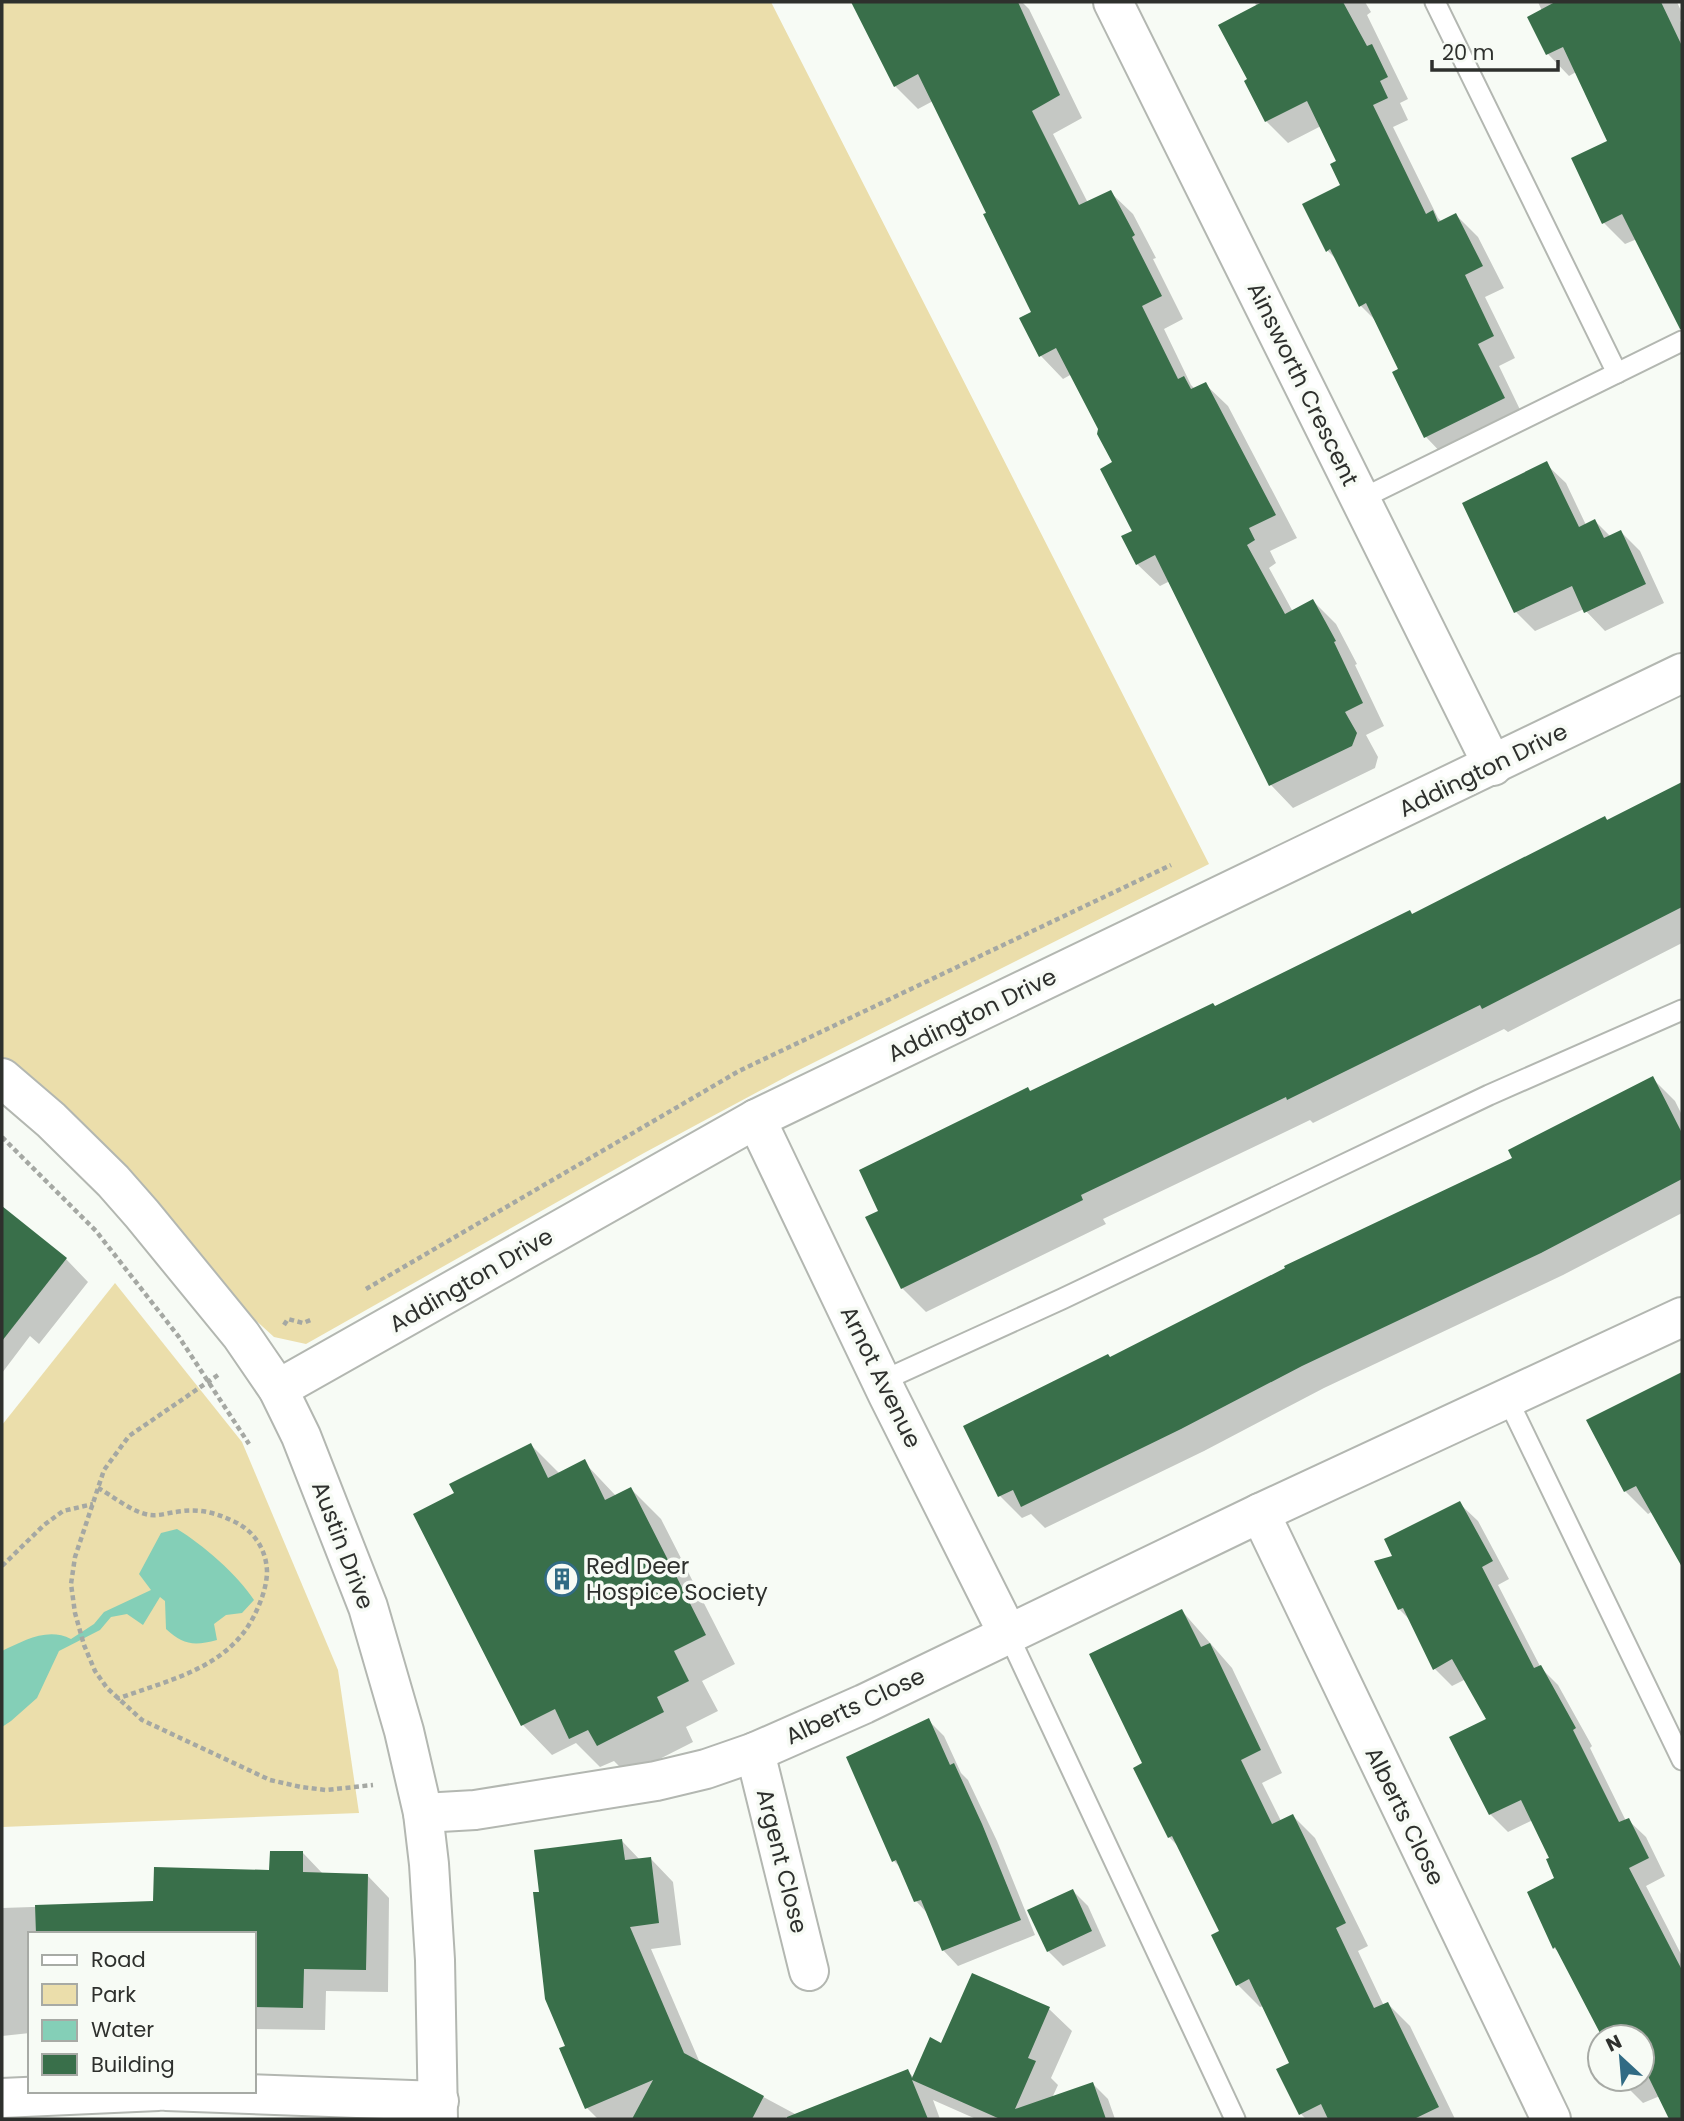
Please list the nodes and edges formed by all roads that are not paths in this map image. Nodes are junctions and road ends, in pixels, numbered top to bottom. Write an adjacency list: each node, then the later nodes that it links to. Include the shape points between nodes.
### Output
1 (1113, 2): 5 (street, Ainsworth Crescent)
2 (1435, 2): 4 (lane)
3 (1682, 341): 4 (lane)
4 (1618, 373): 5 (lane)
5 (1361, 499): 7 (street, Ainsworth Crescent)
6 (1682, 673): 7 (street, Addington Drive)
7 (1493, 765): 10 (street, Addington Drive)
8 (1682, 1010): 12 (lane, via 1489,1095)
9 (2, 1078): 13 (street, Austin Drive, via 113,1181 241,1335)
10 (756, 1119): 12 (street, Arnot Avenue); 13 (street, Addington Drive)
11 (1682, 1317): 14 (street, Alberts Close)
12 (882, 1381): 16 (street, Arnot Avenue)
13 (278, 1389): 19 (street, Austin Drive, via 368,1607)
14 (1507, 1398): 15 (street, Alberts Close); 18 (lane)
15 (1260, 1513): 16 (street, Alberts Close); 26 (street, Alberts Close)
16 (1008, 1634): 17 (street, Alberts Close); 25 (lane)
17 (755, 1752): 19 (street, Alberts Close, via 643,1783 475,1810); 20 (street, Argent Close)
18 (1682, 1760)
19 (423, 1813): 24 (street, Austin Drive, via 435,1960)
20 (809, 1971)
21 (113, 2093): 23 (street)
22 (195, 2093): 24 (street)
23 (2, 2098)
24 (438, 2110)
25 (1235, 2119)
26 (1551, 2119)

